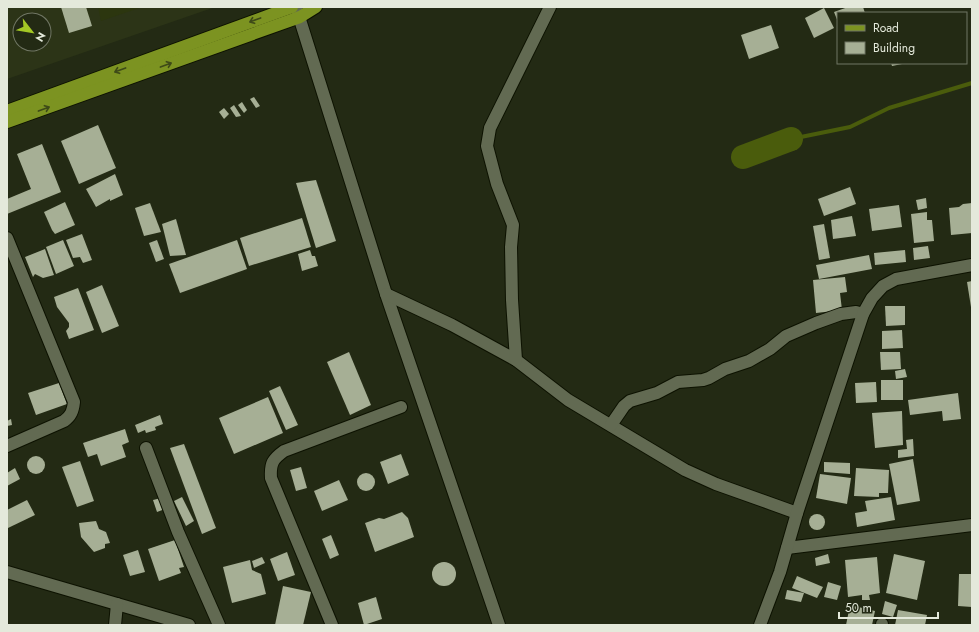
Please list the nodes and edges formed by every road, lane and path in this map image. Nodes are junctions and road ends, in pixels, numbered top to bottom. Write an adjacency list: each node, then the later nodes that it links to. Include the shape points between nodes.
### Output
1 (292, 7): 5 (main road, one-way to 5)
2 (316, 7): 4 (main road)
3 (550, 7): 11 (street, via 490,128 487,146 497,184 513,226 512,293)
4 (298, 12): 6 (main road, one-way to 4); 9 (street)
5 (7, 111)
6 (7, 122)
7 (7, 238): 14 (street, via 74,402 73,410 64,421)
8 (972, 265): 10 (street, via 896,278 883,286)
9 (386, 294): 11 (street, via 452,324); 25 (street)
10 (863, 314): 13 (street, via 841,314 816,323 786,336 749,361 725,369 709,378 678,382 657,393 630,401); 16 (street)
11 (516, 360): 13 (street, via 568,400)
12 (401, 407): 24 (street, via 284,451 274,458 270,468 271,478)
13 (610, 425): 16 (street, via 702,478)
14 (7, 446)
15 (146, 448): 23 (street, via 178,532)
16 (797, 513): 18 (street)
17 (972, 525): 18 (street)
18 (787, 548): 26 (street)
19 (7, 572): 20 (street)
20 (117, 604): 21 (street); 22 (street)
21 (115, 625)
22 (188, 625)
23 (219, 625)
24 (332, 625)
25 (499, 625)
26 (760, 625)

